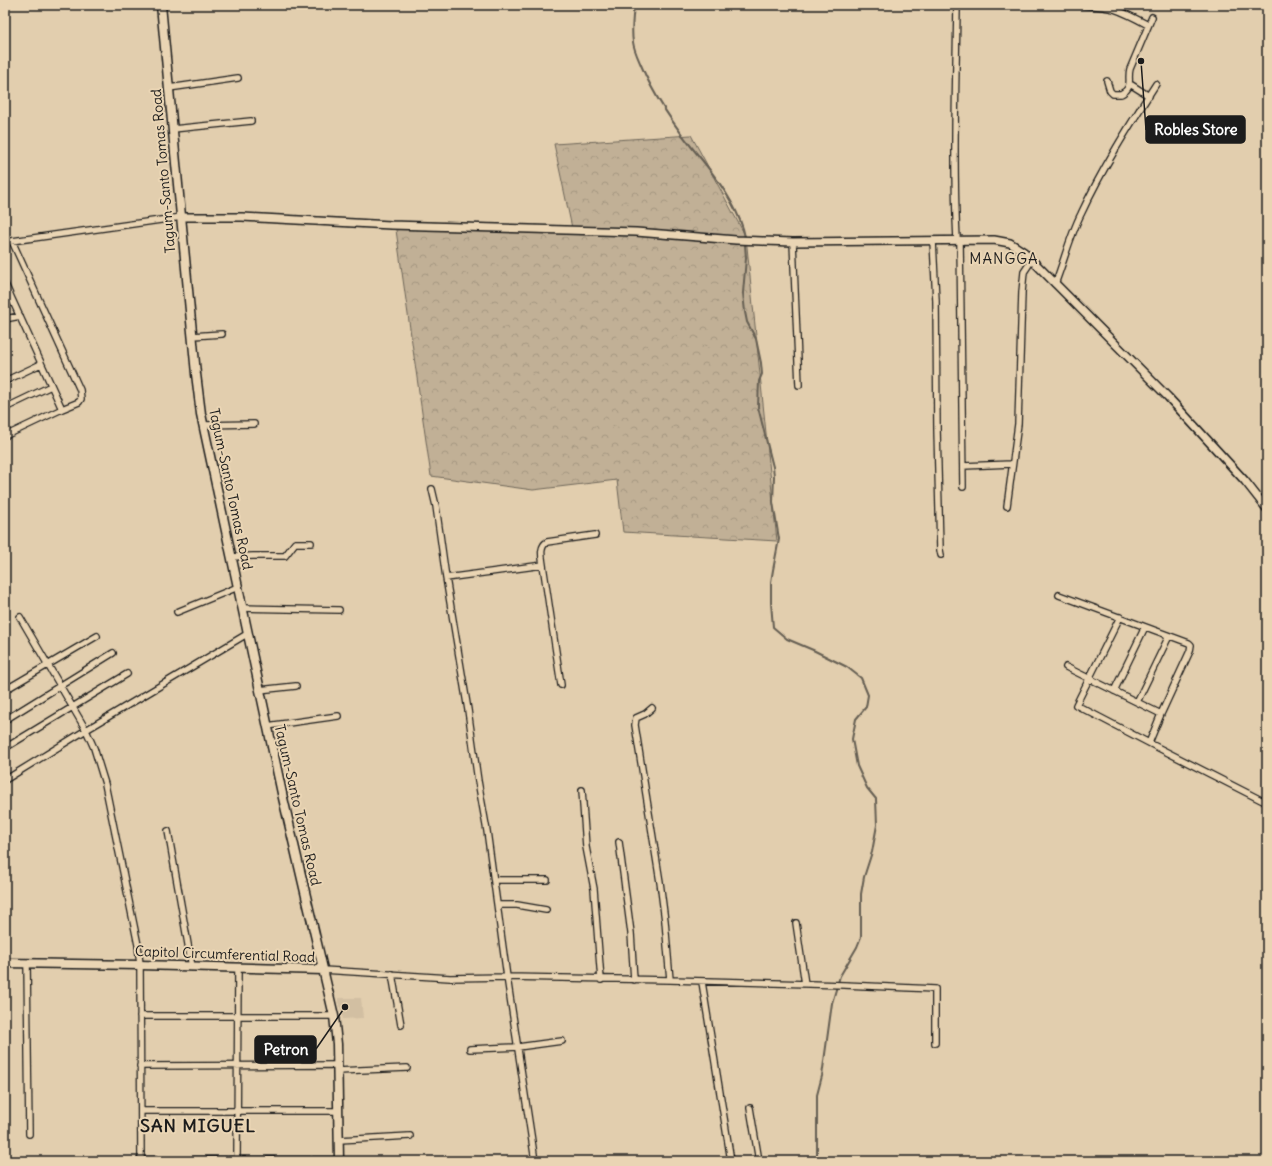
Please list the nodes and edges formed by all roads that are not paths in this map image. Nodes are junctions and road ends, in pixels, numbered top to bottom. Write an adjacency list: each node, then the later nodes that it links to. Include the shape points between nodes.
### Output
1 (161, 5): 12 (main road, Tagum-Santo Tomas Road)
2 (957, 5): 17 (street, via 954,190)
3 (961, 5): 4 (street)
4 (1009, 5)
5 (1080, 5): 7 (street, via 1113,9)
6 (1152, 17): 7 (street)
7 (1148, 25): 10 (street, via 1130,69)
8 (238, 78): 12 (street)
9 (1107, 81): 10 (street, via 1110,91 1117,95 1124,92)
10 (1130, 84): 13 (street)
11 (1156, 84): 13 (street)
12 (169, 88): 15 (main road, Tagum-Santo Tomas Road)
13 (1149, 96): 24 (street, via 1080,216)
14 (251, 121): 15 (street)
15 (173, 129): 16 (main road, Tagum-Santo Tomas Road)
16 (182, 217): 18 (street); 21 (street, via 242,216 391,225 636,232); 29 (main road, Tagum-Santo Tomas Road)
17 (959, 240): 19 (street); 22 (street, via 994,240 1010,243); 40 (street)
18 (12, 241): 20 (street); 35 (street, via 80,390 79,402)
19 (933, 241): 21 (street); 47 (street)
20 (5, 242)
21 (793, 242): 32 (street)
22 (1032, 260): 24 (street); 39 (street, via 1024,272 1022,292 1018,424)
23 (5, 284): 25 (street)
24 (1056, 284): 44 (street, via 1168,397 1245,481)
25 (7, 294): 26 (street)
26 (20, 316): 27 (street); 30 (street)
27 (5, 319)
28 (222, 334): 29 (street)
29 (192, 336): 36 (main road, Tagum-Santo Tomas Road)
30 (41, 364): 31 (street); 33 (street)
31 (5, 381)
32 (800, 385)
33 (51, 386): 34 (street); 35 (street)
34 (5, 408)
35 (62, 410): 38 (street)
36 (204, 424): 37 (street); 48 (main road, Tagum-Santo Tomas Road)
37 (254, 424)
38 (5, 436)
39 (1012, 464): 40 (street); 43 (street)
40 (963, 466): 41 (street)
41 (964, 487)
42 (432, 489): 50 (street)
43 (1007, 506)
44 (1267, 509)
45 (595, 535): 49 (street, via 546,542 542,547)
46 (311, 543): 48 (street, via 295,543 285,556)
47 (941, 555)
48 (231, 557): 51 (main road, Tagum-Santo Tomas Road)
49 (543, 565): 50 (street); 68 (street)
50 (446, 578): 88 (street)
51 (238, 586): 53 (main road, Tagum-Santo Tomas Road); 55 (street)
52 (1059, 595): 57 (street)
53 (242, 608): 54 (street); 59 (main road, Tagum-Santo Tomas Road)
54 (339, 610)
55 (176, 612)
56 (20, 617): 63 (street)
57 (1120, 618): 58 (street); 66 (street)
58 (1145, 627): 61 (street); 72 (street)
59 (247, 634): 71 (main road, Tagum-Santo Tomas Road); 80 (street)
60 (97, 636): 63 (street)
61 (1169, 636): 73 (street); 76 (street, via 1189,643 1191,648)
62 (113, 653): 67 (street)
63 (48, 664): 67 (street); 70 (street)
64 (1066, 667): 66 (street)
65 (126, 674): 74 (street)
66 (1089, 679): 72 (street); 81 (street, via 1076,705)
67 (60, 685): 74 (street); 78 (street)
68 (561, 685)
69 (296, 686): 71 (street)
70 (5, 690)
71 (259, 690): 79 (main road, Tagum-Santo Tomas Road)
72 (1114, 691): 73 (street)
73 (1137, 702): 76 (street)
74 (73, 706): 80 (street); 82 (street)
75 (652, 708): 103 (street, via 636,718 635,725 660,882)
76 (1160, 714): 81 (street)
77 (338, 716): 79 (street)
78 (5, 720)
79 (267, 726): 98 (main road, Tagum-Santo Tomas Road)
80 (86, 730): 83 (street); 95 (street, via 105,784)
81 (1148, 743): 85 (street)
82 (5, 748)
83 (5, 780)
84 (582, 790): 101 (street, via 586,847 594,889)
85 (1267, 803)
86 (168, 831): 96 (street)
87 (619, 842): 102 (street)
88 (494, 880): 89 (street); 90 (street)
89 (547, 880)
90 (498, 905): 91 (street); 100 (street)
91 (546, 910)
92 (796, 923): 105 (street)
93 (5, 963): 94 (main road, Capitol Circumferential Road)
94 (27, 963): 95 (main road, Capitol Circumferential Road); 122 (street)
95 (140, 965): 96 (main road, Capitol Circumferential Road); 106 (street)
96 (192, 967): 97 (main road, Capitol Circumferential Road)
97 (238, 968): 98 (main road, Capitol Circumferential Road); 107 (street)
98 (323, 970): 99 (street); 108 (main road, Capitol Circumferential Road)
99 (392, 974): 100 (street, via 450,978); 109 (street)
100 (507, 977): 101 (street); 112 (street)
101 (601, 980): 102 (street)
102 (634, 980): 103 (street)
103 (670, 980): 104 (street)
104 (702, 982): 105 (street); 129 (street)
105 (805, 984): 111 (street, via 935,989)
106 (140, 1016): 107 (street); 115 (street)
107 (238, 1016): 108 (street); 114 (street)
108 (334, 1016): 116 (main road, Capitol Circumferential Road)
109 (401, 1025)
110 (562, 1041): 112 (street)
111 (935, 1043)
112 (518, 1047): 113 (street); 128 (street)
113 (470, 1049)
114 (238, 1065): 115 (street); 116 (street); 121 (street)
115 (140, 1066): 119 (street)
116 (337, 1068): 117 (street); 120 (main road, Capitol Circumferential Road)
117 (407, 1068)
118 (750, 1108): 130 (street)
119 (141, 1111): 121 (street); 125 (street)
120 (338, 1111): 121 (street); 124 (main road, Capitol Circumferential Road)
121 (237, 1112): 126 (street)
122 (29, 1134)
123 (410, 1136): 124 (street)
124 (339, 1140): 127 (main road, Capitol Circumferential Road)
125 (141, 1160): 126 (street)
126 (237, 1160): 127 (street)
127 (339, 1161)
128 (536, 1161)
129 (731, 1161)
130 (759, 1161)

